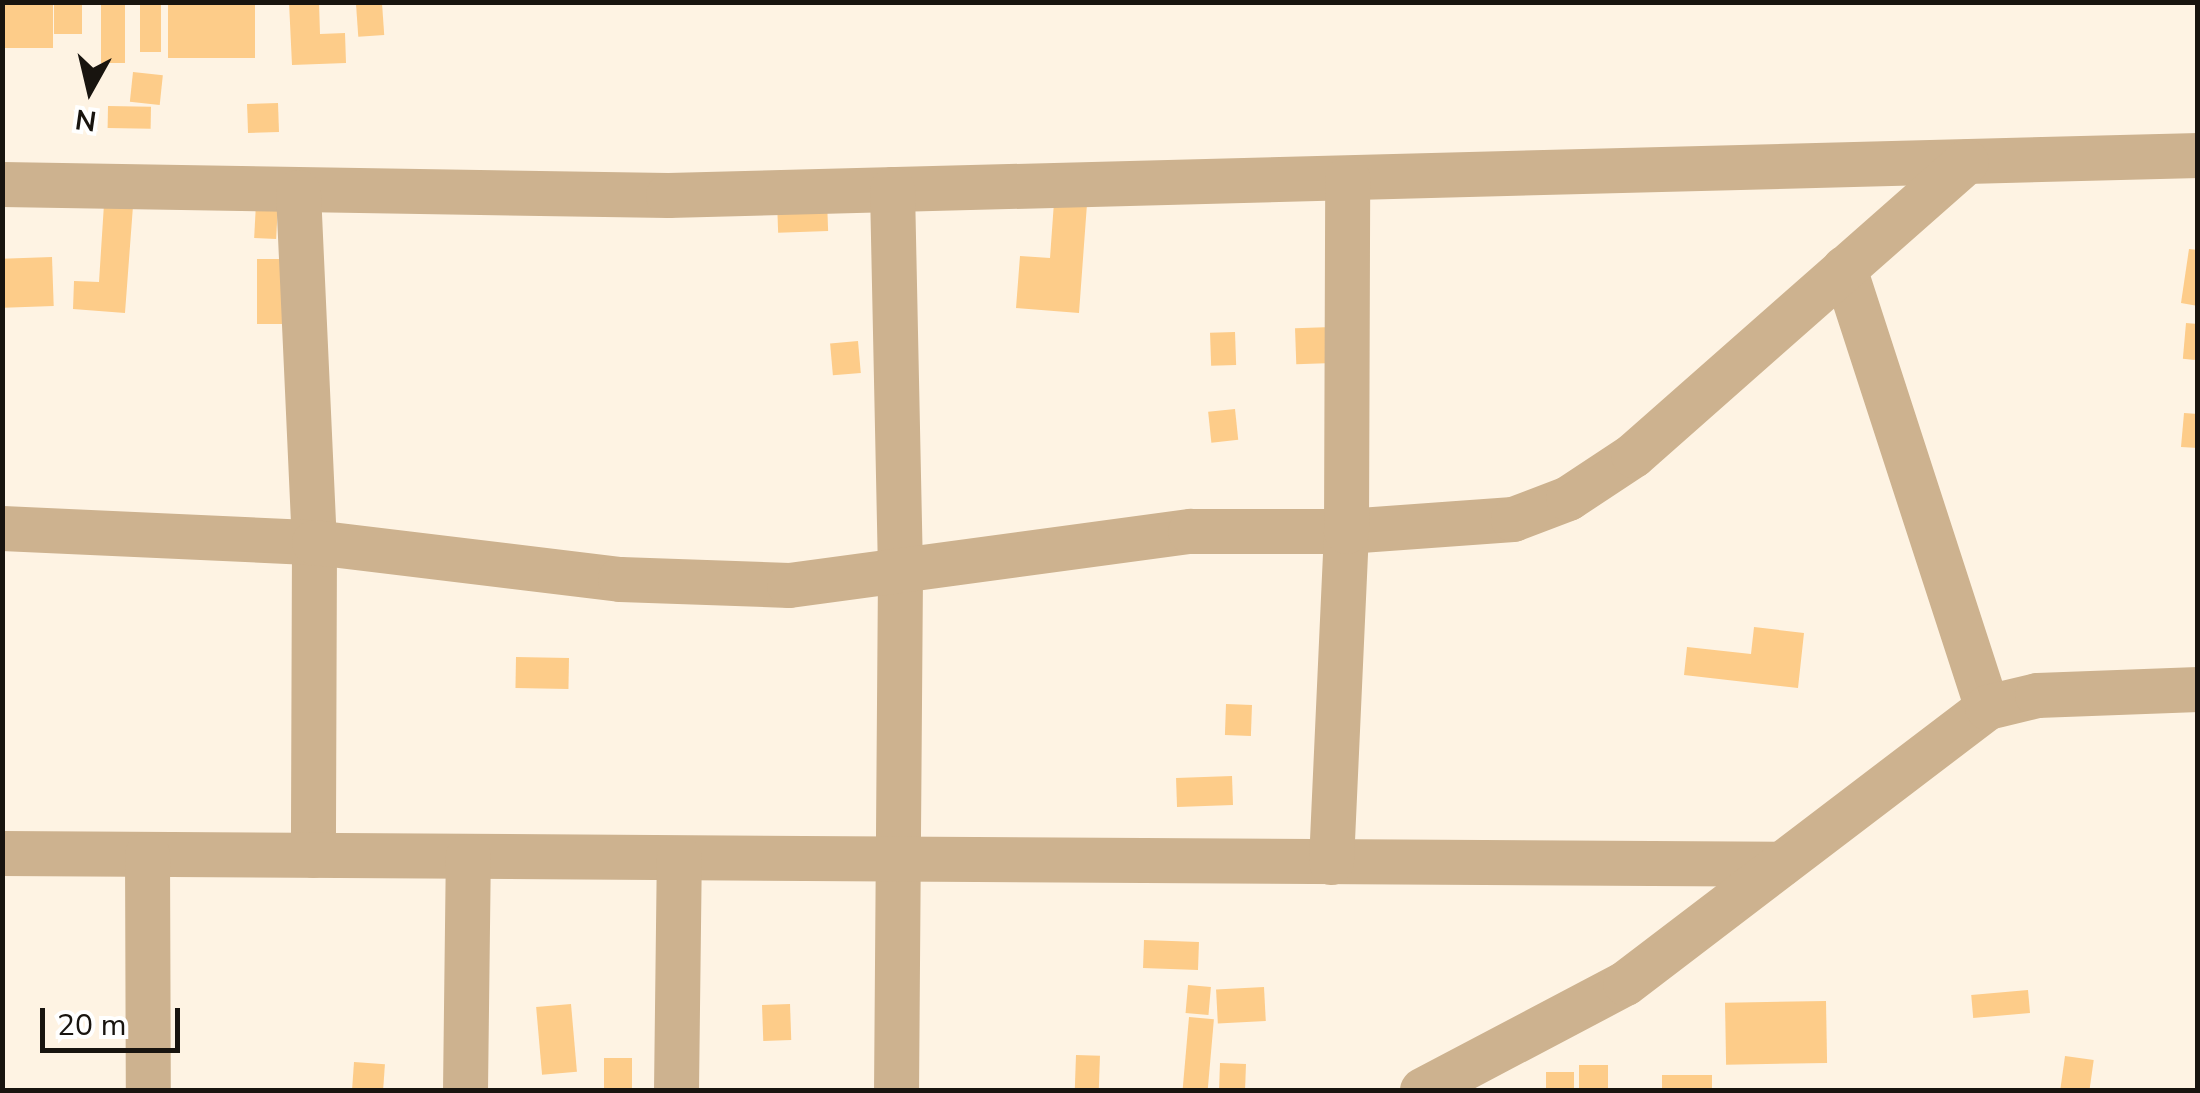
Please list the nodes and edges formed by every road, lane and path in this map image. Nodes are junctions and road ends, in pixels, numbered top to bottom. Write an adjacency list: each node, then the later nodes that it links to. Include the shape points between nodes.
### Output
1 (2198, 156): 2 (street)
2 (1966, 162): 3 (street); 7 (street)
3 (1347, 178): 5 (street); 9 (street)
4 (2, 184): 6 (street)
5 (892, 190): 6 (street); 11 (street)
6 (298, 192): 10 (street)
7 (1844, 268): 9 (street, via 1633,455 1568,498 1512,518); 13 (street)
8 (2, 528): 10 (street)
9 (1346, 531): 11 (street, via 1190,532 1008,552); 20 (street)
10 (314, 542): 11 (street, via 620,579 789,586); 16 (street)
11 (900, 572): 19 (street)
12 (2198, 689): 13 (street, via 2037,694)
13 (1987, 707): 21 (street)
14 (2, 853): 15 (street)
15 (148, 854): 16 (street); 22 (street)
16 (312, 855): 17 (street)
17 (468, 856): 18 (street); 23 (street)
18 (679, 858): 19 (street); 24 (street)
19 (898, 858): 20 (street); 25 (street)
20 (1331, 862): 21 (street)
21 (1780, 864): 26 (street, via 1625,984)
22 (148, 1090)
23 (465, 1090)
24 (676, 1090)
25 (896, 1090)
26 (1422, 1090)

